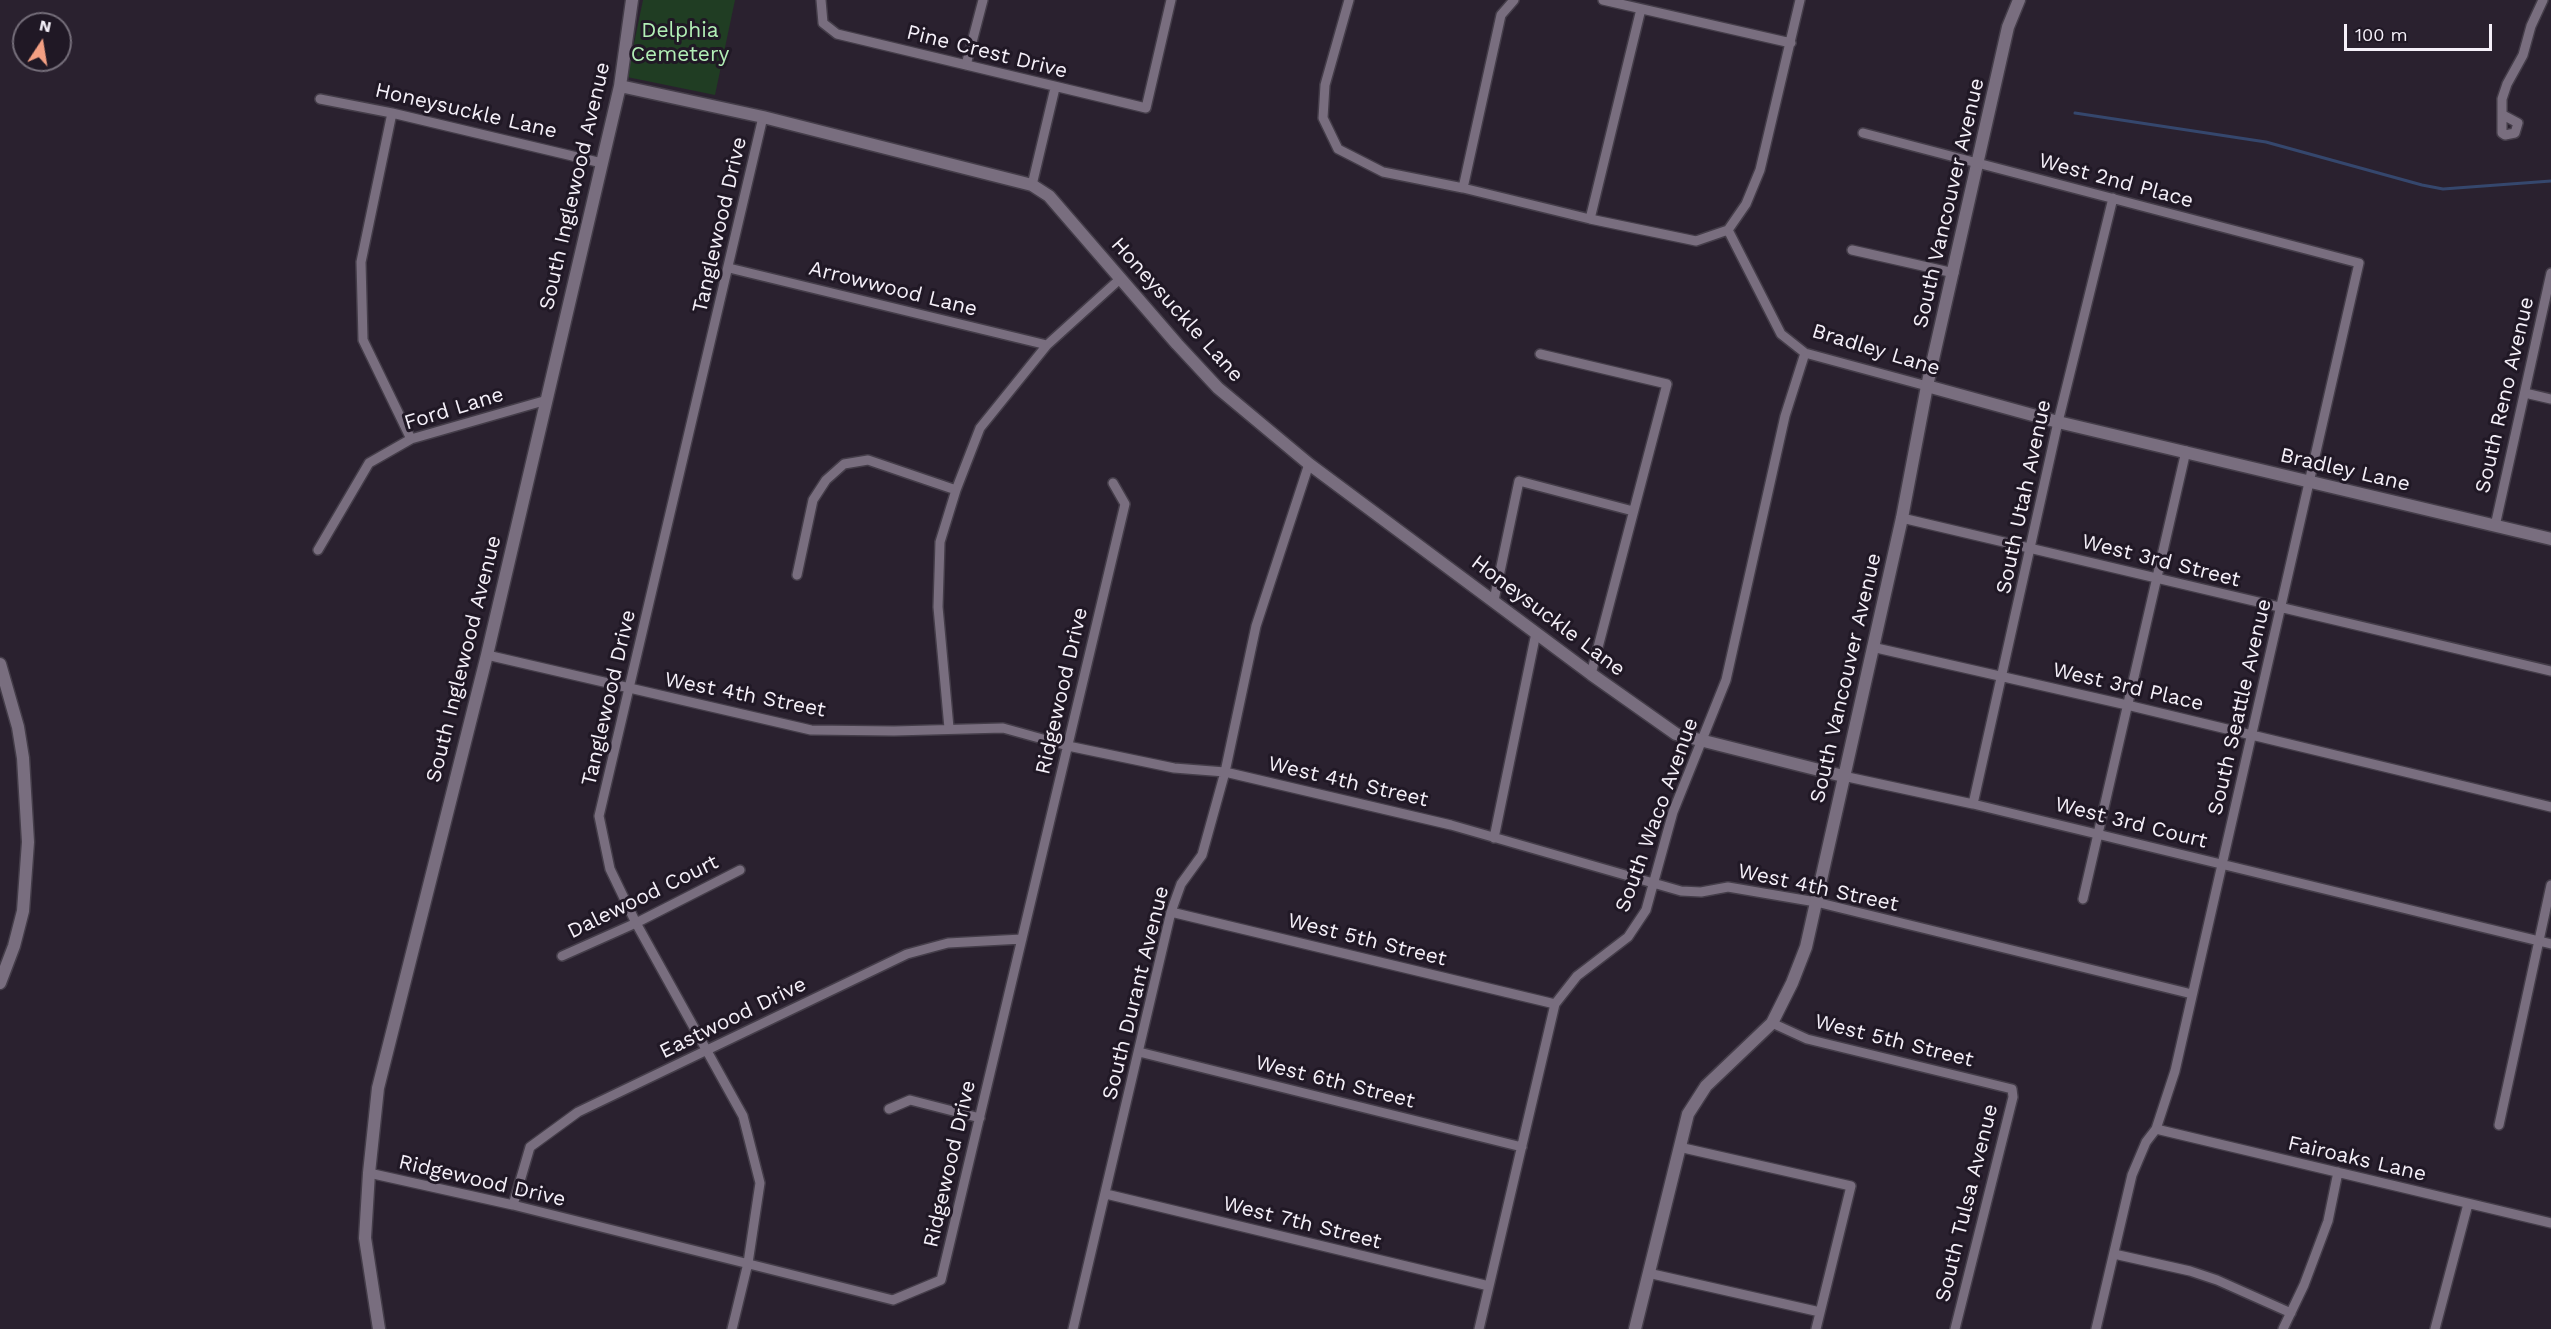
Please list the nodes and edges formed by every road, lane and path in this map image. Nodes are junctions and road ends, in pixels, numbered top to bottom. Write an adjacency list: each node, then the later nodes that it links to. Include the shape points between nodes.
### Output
1 (632, 0): 14 (street, South Inglewood Avenue)
2 (821, 0): 13 (street, Pine Crest Drive, via 823,23 837,34)
3 (983, 0): 13 (street)
4 (1171, 0): 15 (street, Pine Crest Drive, via 1146,108)
5 (1349, 0): 24 (street, via 1325,85 1323,118 1338,149 1383,172)
6 (1514, 0): 24 (street, via 1500,15)
7 (1603, 0): 11 (street)
8 (1800, 0): 12 (street)
9 (2019, 0): 22 (street, South Vancouver Avenue, via 2008,27)
10 (2543, 0): 18 (street, via 2523,55 2507,84 2502,99)
11 (1641, 9): 12 (street); 26 (street)
12 (1791, 43): 27 (street, via 1760,170 1746,204)
13 (966, 65): 15 (street, Pine Crest Drive)
14 (621, 86): 19 (street, Honeysuckle Lane); 21 (street, South Inglewood Avenue)
15 (1055, 88): 23 (street)
16 (320, 99): 17 (street, Honeysuckle Lane)
17 (392, 113): 21 (street, Honeysuckle Lane); 42 (street, via 361,262 363,340)
18 (2503, 115)
19 (763, 117): 23 (street, Honeysuckle Lane); 30 (street, Tanglewood Drive)
20 (1863, 134): 22 (street, West 2nd Place)
21 (602, 163): 40 (street, South Inglewood Avenue)
22 (1979, 164): 25 (street, West 2nd Place); 31 (street, South Vancouver Avenue)
23 (1032, 185): 33 (street, Honeysuckle Lane, via 1049,196)
24 (1463, 188): 26 (street)
25 (2112, 198): 29 (street, West 2nd Place); 41 (street, South Utah Avenue)
26 (1590, 219): 27 (street, via 1696,241)
27 (1728, 230): 35 (street, Bradley Lane, via 1781,334)
28 (1852, 250): 31 (street)
29 (2359, 263): 46 (street, South Seattle Avenue)
30 (729, 268): 34 (street, Arrowwood Lane); 65 (street, Tanglewood Drive)
31 (1954, 273): 37 (street, South Vancouver Avenue)
32 (2551, 273): 38 (street, South Reno Avenue)
33 (1121, 278): 34 (street); 44 (street, Honeysuckle Lane, via 1218,388)
34 (1047, 345): 47 (street, via 980,428)
35 (1805, 353): 37 (street, Bradley Lane); 69 (street, South Waco Avenue, via 1785,416 1726,680)
36 (1540, 354): 48 (street, via 1667,384)
37 (1927, 386): 41 (street, Bradley Lane); 49 (street, South Vancouver Avenue)
38 (2525, 393): 39 (street); 50 (street, South Reno Avenue)
39 (2551, 399)
40 (547, 400): 42 (street, Ford Lane); 60 (street, South Inglewood Avenue)
41 (2058, 422): 43 (street, Bradley Lane); 52 (street, South Utah Avenue)
42 (411, 439): 53 (street, Ford Lane, via 369,463)
43 (2186, 452): 46 (street, Bradley Lane); 55 (street)
44 (1309, 464): 56 (street, Honeysuckle Lane); 71 (street, South Durant Avenue, via 1256,626)
45 (1113, 483): 70 (street, Ridgewood Drive, via 1125,504)
46 (2311, 483): 50 (street, Bradley Lane); 57 (street, South Seattle Avenue)
47 (956, 490): 54 (street, via 868,460 844,464 826,480 813,500); 67 (street, via 940,542 938,607)
48 (1633, 511): 56 (street, via 1519,481); 63 (street)
49 (1902, 518): 52 (street, West 3rd Street); 59 (street, South Vancouver Avenue)
50 (2495, 526): 51 (street, Bradley Lane)
51 (2551, 539)
52 (2032, 547): 55 (street, West 3rd Street); 64 (street, South Utah Avenue)
53 (318, 550)
54 (797, 575)
55 (2157, 579): 57 (street, West 3rd Street); 66 (street)
56 (1494, 600): 58 (street, Honeysuckle Lane)
57 (2281, 609): 62 (street, West 3rd Street); 68 (street, South Seattle Avenue)
58 (1536, 633): 63 (street, Honeysuckle Lane); 76 (street)
59 (1872, 647): 64 (street, West 3rd Place); 72 (street, South Vancouver Avenue)
60 (487, 655): 65 (street, West 4th Street); 103 (street, South Inglewood Avenue, via 378,1088)
61 (0, 664): 89 (street, via 23,758 28,842 23,911)
62 (2551, 671)
63 (1591, 674): 69 (street, Honeysuckle Lane, via 1676,734)
64 (2003, 676): 66 (street, West 3rd Place); 73 (street, South Utah Avenue)
65 (629, 689): 67 (street, West 4th Street, via 811,730); 84 (street, Tanglewood Drive, via 599,816 609,869)
66 (2127, 705): 68 (street, West 3rd Place); 75 (street)
67 (949, 729): 70 (street, West 4th Street, via 1003,728)
68 (2253, 735): 74 (street, West 3rd Place); 77 (street, South Seattle Avenue)
69 (1702, 742): 72 (street, West 3rd Court); 79 (street, South Waco Avenue, via 1673,812)
70 (1068, 746): 71 (street, West 4th Street, via 1174,768); 85 (street, Ridgewood Drive)
71 (1225, 772): 76 (street, West 4th Street); 83 (street, South Durant Avenue, via 1202,855 1181,884)
72 (1843, 776): 73 (street, West 3rd Court); 82 (street, South Vancouver Avenue)
73 (1973, 804): 75 (street, West 3rd Court)
74 (2551, 807)
75 (2098, 835): 77 (street, West 3rd Court); 81 (street)
76 (1494, 838): 79 (street, West 4th Street)
77 (2222, 865): 86 (street, West 3rd Court); 90 (street, South Seattle Avenue)
78 (740, 870): 84 (street, Dalewood Court)
79 (1653, 884): 82 (street, West 4th Street, via 1681,891 1728,887); 91 (street, South Waco Avenue, via 1646,910 1628,938 1577,976)
80 (2551, 885): 86 (street)
81 (2083, 899)
82 (1816, 902): 90 (street, West 4th Street); 92 (street, South Vancouver Avenue, via 1806,947)
83 (1171, 912): 91 (street, West 5th Street); 94 (street, South Durant Avenue)
84 (636, 923): 88 (street, Dalewood Court); 93 (street, Tanglewood Drive)
85 (1022, 939): 93 (street, Eastwood Drive, via 948,943 907,954); 97 (street, Ridgewood Drive)
86 (2540, 941): 87 (street, West 3rd Court); 98 (street)
87 (2551, 944)
88 (561, 956)
89 (0, 983)
90 (2192, 994): 99 (street, South Seattle Avenue, via 2175,1071)
91 (1555, 1004): 100 (street, South Waco Avenue)
92 (1772, 1023): 95 (street, West 5th Street, via 1807,1039); 101 (street, South Vancouver Avenue, via 1706,1086 1688,1114)
93 (706, 1052): 106 (street, Eastwood Drive, via 578,1112 530,1147); 109 (street, Tanglewood Drive, via 743,1116 760,1183)
94 (1139, 1052): 100 (street, West 6th Street); 104 (street, South Durant Avenue)
95 (2010, 1088): 120 (street, South Tulsa Avenue, via 2013,1097)
96 (889, 1109): 97 (street, via 910,1100)
97 (980, 1118): 109 (street, Ridgewood Drive, via 941,1280 893,1299)
98 (2499, 1125)
99 (2156, 1129): 102 (street, Fairoaks Lane); 108 (street, South Seattle Avenue, via 2132,1175)
100 (1522, 1147): 111 (street, South Waco Avenue)
101 (1678, 1147): 110 (street, South Vancouver Avenue); 112 (street, via 1851,1186)
102 (2338, 1172): 105 (street, Fairoaks Lane); 113 (street, via 2328,1221)
103 (369, 1173): 106 (street, Ridgewood Drive); 114 (street, South Inglewood Avenue, via 365,1238)
104 (1106, 1194): 111 (street, West 7th Street); 116 (street, South Durant Avenue)
105 (2468, 1203): 107 (street, Fairoaks Lane); 123 (street)
106 (513, 1205): 109 (street, Ridgewood Drive)
107 (2551, 1223)
108 (2114, 1254): 113 (street, via 2217,1280); 121 (street, South Seattle Avenue)
109 (748, 1263): 115 (street, Tanglewood Drive)
110 (1648, 1273): 112 (street); 118 (street, South Vancouver Avenue)
111 (1489, 1286): 117 (street, South Waco Avenue)
112 (1820, 1312): 119 (street)
113 (2291, 1313): 122 (street)
114 (380, 1329)
115 (732, 1329)
116 (1073, 1329)
117 (1479, 1329)
118 (1635, 1329)
119 (1816, 1329)
120 (1955, 1329)
121 (2097, 1329)
122 (2283, 1329)
123 (2435, 1329)

